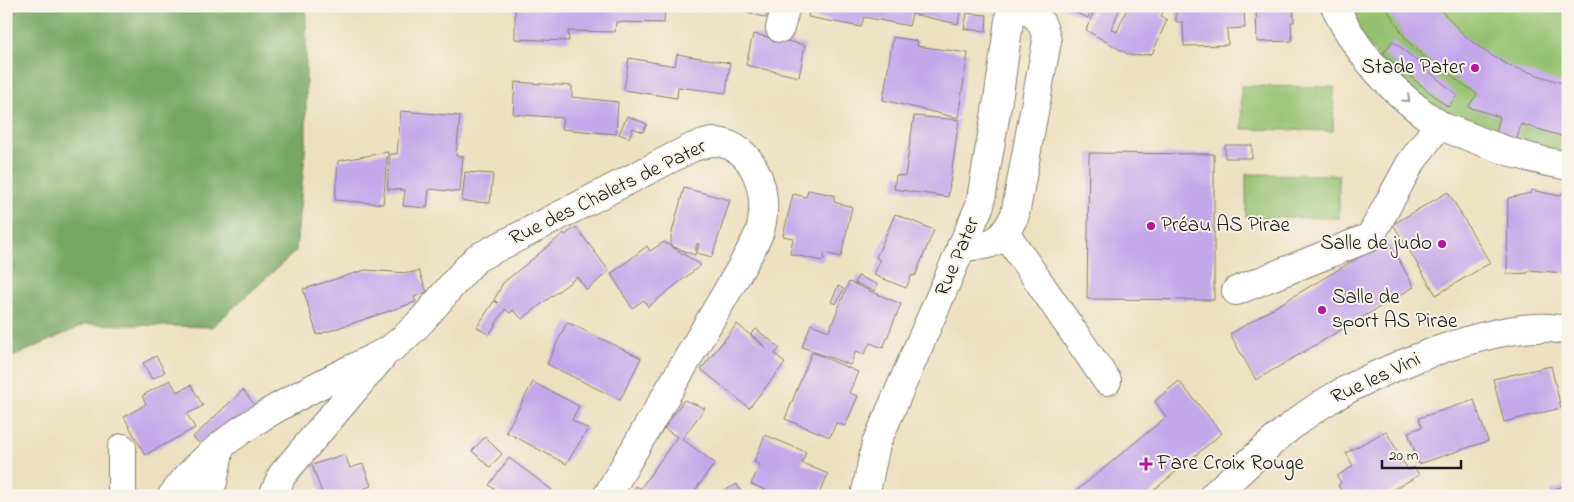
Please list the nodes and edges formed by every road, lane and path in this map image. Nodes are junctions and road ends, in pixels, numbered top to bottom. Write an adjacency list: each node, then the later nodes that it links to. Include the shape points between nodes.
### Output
1 (1011, 6): 7 (street, Rue Pater, via 980,205)
2 (1020, 6): 6 (street, via 1036,15 1043,24 1046,41 1016,215)
3 (1335, 6): 4 (street, one-way to 4, via 1365,58 1412,104)
4 (1440, 124): 5 (street, via 1538,161); 8 (street, via 1410,164 1370,237)
5 (1568, 166)
6 (1006, 234): 7 (street, via 992,245); 11 (street)
7 (961, 247): 19 (street, Rue Pater, via 876,444)
8 (1236, 291)
9 (1568, 331): 20 (street, Rue les Vini, via 1505,330 1382,373 1333,397)
10 (387, 351): 12 (street, Rue des Chalets de Pater, via 295,397); 17 (street, via 282,475); 18 (street, Rue des Chalets de Pater, via 402,341 477,258 694,147 715,142 736,148 751,161 760,180 764,204 761,228)
11 (1107, 381)
12 (220, 447): 15 (street, Rue des Chalets de Pater, via 182,482); 16 (street, via 213,482)
13 (122, 448): 14 (street)
14 (122, 496)
15 (172, 496)
16 (204, 496)
17 (272, 496)
18 (607, 496)
19 (865, 496)
20 (1213, 496)

